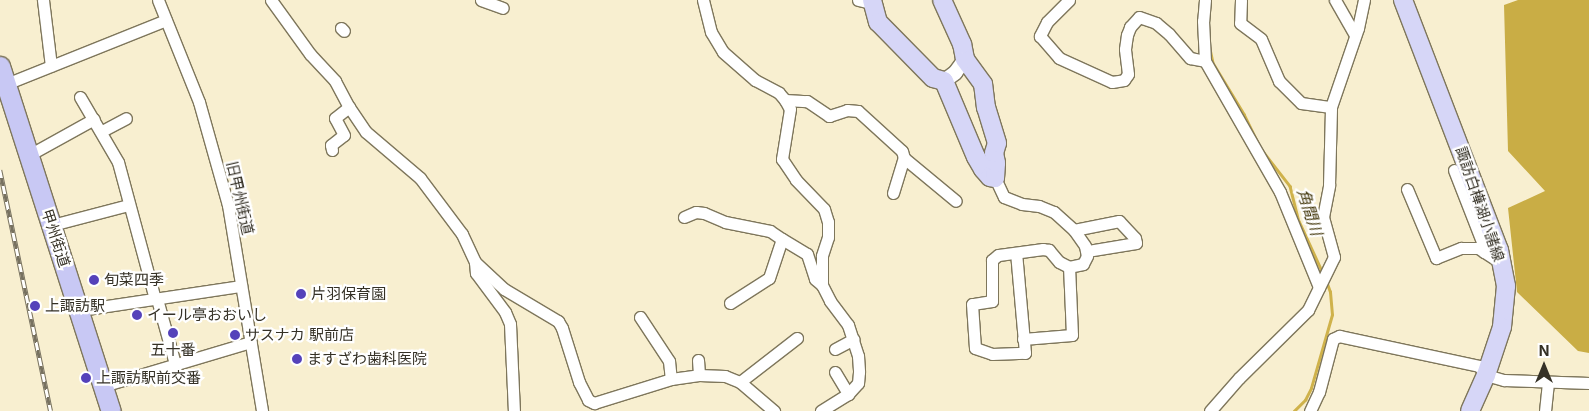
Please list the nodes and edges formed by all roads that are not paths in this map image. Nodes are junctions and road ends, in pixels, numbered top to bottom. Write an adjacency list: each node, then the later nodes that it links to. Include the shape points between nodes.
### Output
1 (43, 0): 19 (street)
2 (158, 0): 15 (street, 旧甲州街道)
3 (271, 0): 24 (street, via 310,54 335,81)
4 (481, 0): 14 (street)
5 (702, 0): 23 (street, via 711,32 723,52)
6 (942, 0): 17 (main road, via 962,44)
7 (1069, 0): 18 (street, via 1047,22 1040,36 1059,58 1112,82 1124,80 1128,74 1127,35 1139,17 1156,23 1190,58)
8 (1204, 0): 18 (street)
9 (1241, 0): 25 (street, via 1240,23 1261,39 1279,81 1300,103)
10 (1336, 0): 16 (street)
11 (1364, 0): 16 (street)
12 (1403, 0): 46 (main road, 諏訪白樺湖小諸線, via 1499,250)
13 (867, 1): 21 (main road, via 878,22 895,40 933,78)
14 (503, 8)
15 (166, 20): 19 (street); 50 (street, 旧甲州街道, via 199,102 215,157 232,220)
16 (1355, 35): 25 (street)
17 (965, 60): 21 (street); 33 (main road, via 983,84 986,108 997,143)
18 (1205, 61): 49 (street, via 1280,192)
19 (51, 66): 20 (street)
20 (3, 75): 30 (highway, 甲州街道)
21 (944, 81): 33 (main road, via 976,157 983,169)
22 (80, 97): 27 (street)
23 (785, 100): 31 (street, via 807,101 829,116 847,110 858,111 902,151); 48 (street, via 790,109 782,159 796,180 824,209 828,222 828,237 822,256)
24 (348, 107): 29 (street, via 335,118 344,135 331,145); 45 (street, via 366,132 420,178 462,234)
25 (1331, 107): 49 (street, via 1329,185 1322,217 1334,257)
26 (126, 118): 28 (street)
27 (94, 119): 28 (street); 30 (street)
28 (102, 131): 37 (street, via 118,162)
29 (332, 150)
30 (29, 155): 39 (highway, 甲州街道)
31 (904, 158): 35 (street); 36 (street)
32 (1454, 170): 43 (street)
33 (995, 178): 40 (street, via 1004,197 1049,210)
34 (1407, 189): 43 (street, via 1436,258 1461,248 1478,248)
35 (893, 194)
36 (956, 201)
37 (128, 205): 39 (street); 51 (street)
38 (684, 217): 41 (street, via 696,212 704,213 725,222 770,231)
39 (52, 225): 53 (highway, 甲州街道)
40 (1074, 230): 42 (street); 42 (street, via 1119,222 1135,238 1136,243)
41 (782, 239): 48 (street, via 806,254 815,279); 52 (street, via 769,278)
42 (1087, 251): 47 (street, via 1083,264)
43 (1484, 252): 46 (street)
44 (1016, 253): 47 (street, via 1049,250 1059,262); 57 (street); 57 (street, via 998,255 992,260 992,301 972,304 975,348 992,354 1025,353)
45 (475, 262): 65 (street, via 504,288 558,321 578,382 588,400 594,402); 73 (street, via 476,273 510,324)
46 (1501, 263): 64 (main road, 諏訪白樺湖小諸線, via 1506,286 1502,327)
47 (1069, 267): 57 (street, via 1072,335)
48 (822, 285): 56 (street)
49 (1320, 285): 76 (street, via 1308,310)
50 (241, 286): 51 (street); 58 (street, 旧甲州街道)
51 (156, 299): 53 (street); 61 (street)
52 (730, 303)
53 (80, 310): 69 (highway, 甲州街道)
54 (640, 318): 65 (street, via 669,361)
55 (797, 338): 66 (street)
56 (854, 339): 59 (street); 70 (street, via 858,383)
57 (1024, 339)
58 (250, 342): 61 (street); 72 (street, 旧甲州街道)
59 (835, 349)
60 (698, 360): 63 (street)
61 (175, 364): 69 (street)
62 (835, 372): 70 (street)
63 (699, 375): 65 (street); 66 (street, via 725,376)
64 (1486, 375): 67 (street, via 1504,380); 77 (street, via 1479,366 1339,336 1333,339 1320,392); 78 (main road, 諏訪白樺湖小諸線)
65 (671, 379)
66 (740, 382): 74 (street)
67 (1548, 382): 68 (street); 79 (street)
68 (1589, 383)
69 (103, 386): 71 (highway, 甲州街道)
70 (848, 394): 75 (street)
71 (112, 411)
72 (262, 411)
73 (514, 411)
74 (774, 411)
75 (821, 411)
76 (1210, 411)
77 (1310, 411)
78 (1470, 411)
79 (1545, 411)

